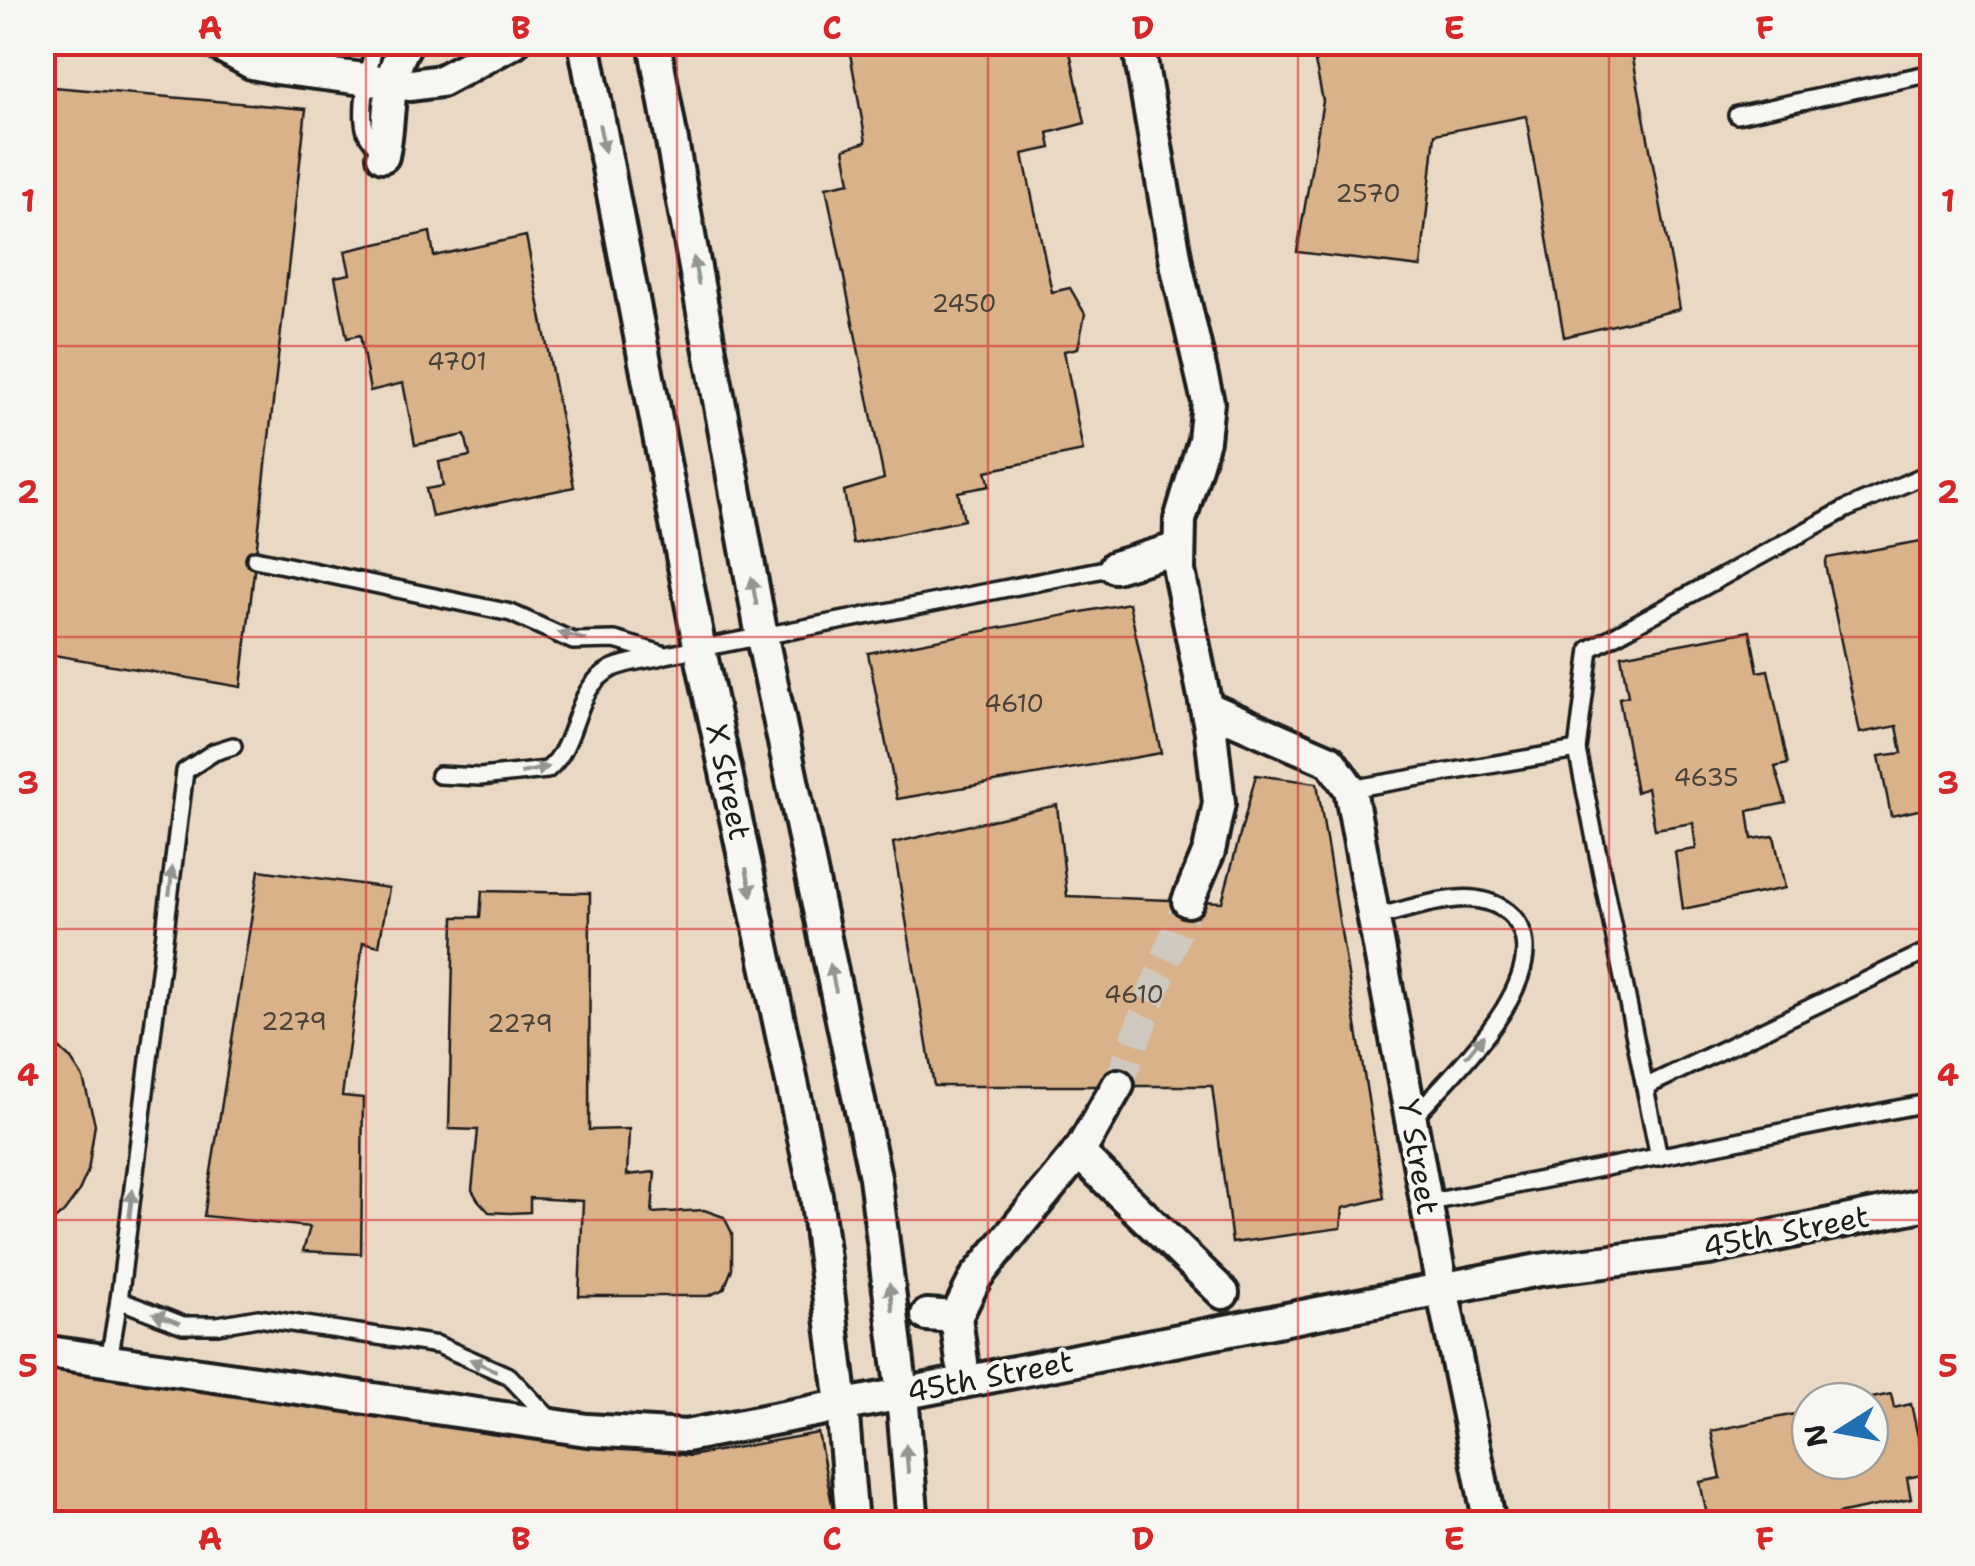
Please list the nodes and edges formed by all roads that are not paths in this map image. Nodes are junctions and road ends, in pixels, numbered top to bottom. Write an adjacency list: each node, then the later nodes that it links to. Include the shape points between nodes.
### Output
1 (214, 42): 9 (street, via 264,66)
2 (376, 42): 9 (lane)
3 (407, 42): 9 (street)
4 (514, 42): 9 (street, via 441,81)
5 (584, 42): 17 (street, X Street, one-way to 17)
6 (654, 42): 16 (street, X Street, one-way to 6)
7 (1138, 42): 13 (street, via 1208,402 1180,520)
8 (1932, 73): 10 (lane)
9 (379, 81): 11 (street, via 389,130)
10 (1737, 115)
11 (384, 156)
12 (1932, 472): 21 (lane, via 1846,510 1590,648)
13 (1180, 548): 15 (street); 19 (street)
14 (255, 559): 18 (lane, one-way to 14, via 615,640 573,641 511,613)
15 (1114, 567): 16 (lane)
16 (762, 637): 17 (lane); 41 (street, X Street, one-way to 16, via 875,1177)
17 (700, 650): 18 (lane); 42 (street, X Street, one-way to 42, via 816,1195)
18 (666, 655): 22 (lane, one-way to 18, via 547,770 574,730 586,690 610,670)
19 (1206, 707): 23 (street, via 1330,761); 24 (street, via 1219,803 1209,851)
20 (233, 746): 37 (lane, one-way to 20, via 186,771)
21 (1577, 750): 23 (lane); 28 (lane)
22 (439, 775)
23 (1350, 789): 25 (street, Y Street)
24 (1188, 900)
25 (1375, 916): 30 (street, Y Street); 30 (lane, one-way to 25, via 1510,1004 1526,957 1524,932 1486,900 1456,899)
26 (1932, 949): 28 (lane)
27 (1118, 1086): 31 (street)
28 (1645, 1087): 32 (lane)
29 (1932, 1102): 32 (lane)
30 (1411, 1120): 34 (street, Y Street)
31 (1078, 1152): 36 (street); 40 (street, via 941,1316)
32 (1660, 1157): 34 (lane)
33 (1932, 1203): 35 (street, 45th Street, via 1710,1249)
34 (1426, 1204): 35 (street, Y Street)
35 (1442, 1288): 41 (street, 45th Street); 46 (street, Y Street)
36 (1224, 1293)
37 (119, 1300): 39 (lane); 43 (lane, one-way to 37, via 509,1376 438,1345 258,1318 183,1325)
38 (42, 1351): 39 (street, 45th Street)
39 (109, 1360): 43 (street, 45th Street)
40 (962, 1362)
41 (902, 1394): 42 (street, 45th Street); 45 (street, X Street, one-way to 41)
42 (842, 1406): 43 (street, 45th Street, via 686,1436); 44 (street, X Street)
43 (557, 1426)
44 (852, 1524)
45 (912, 1524)
46 (1490, 1524)

